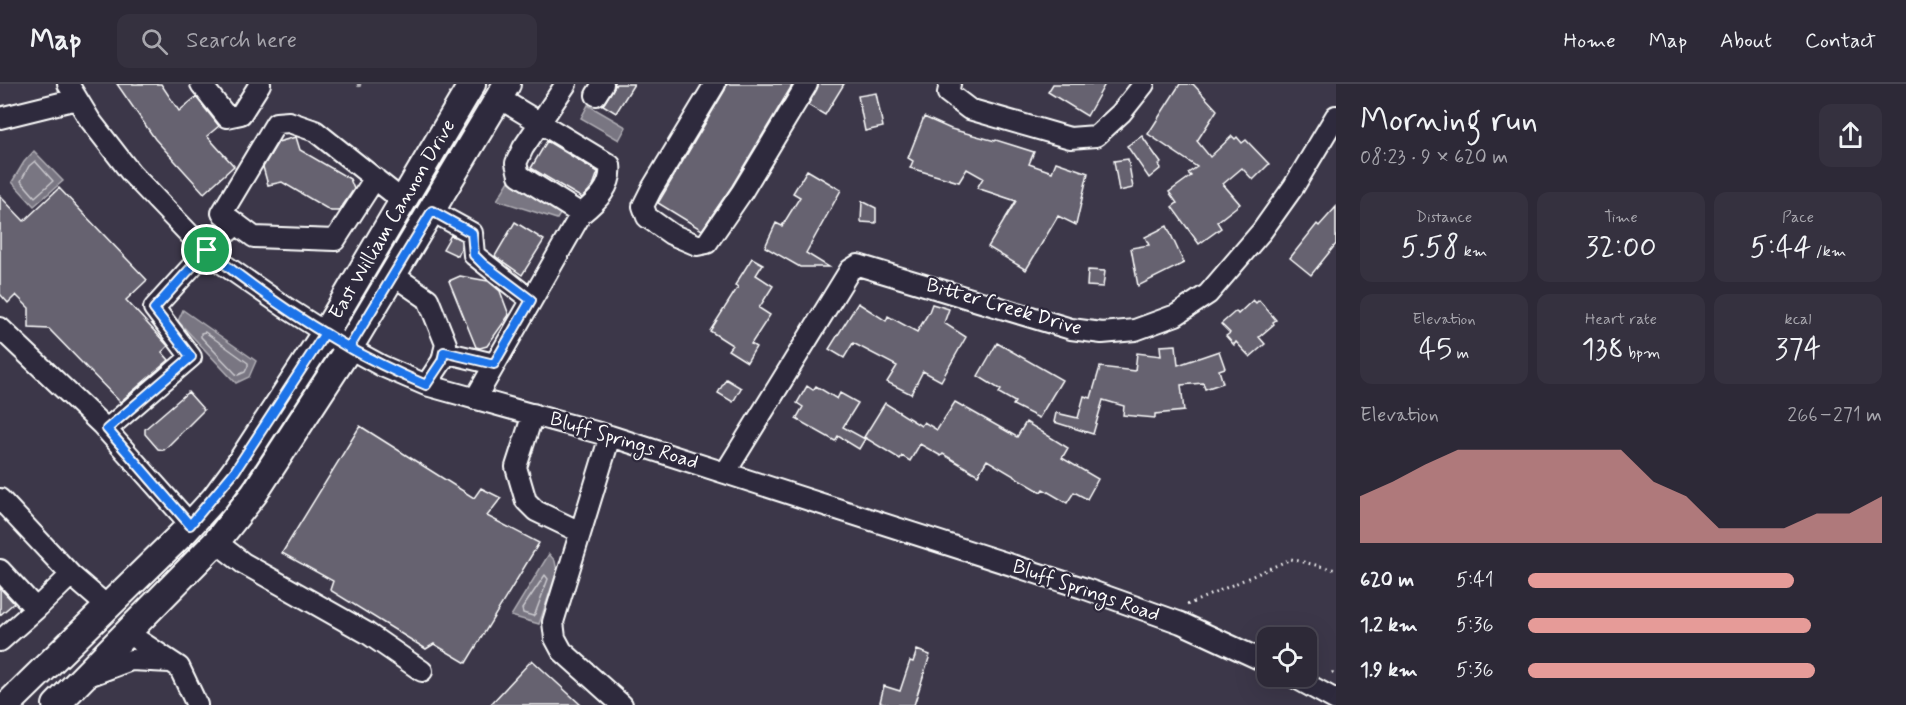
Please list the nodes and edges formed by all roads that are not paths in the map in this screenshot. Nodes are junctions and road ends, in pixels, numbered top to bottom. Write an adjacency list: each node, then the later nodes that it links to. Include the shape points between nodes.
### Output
1 (201, 84): 2 (street, via 227,117 241,114)
2 (260, 84)
3 (472, 84): 15 (main road, East William Cannon Drive)
4 (566, 84): 13 (street)
5 (715, 84): 6 (street, via 643,206 647,218 697,245 707,243 742,192)
6 (807, 84)
7 (950, 84): 8 (street, via 948,93 969,109 1070,138 1096,136)
8 (1144, 84)
9 (503, 91): 13 (street); 16 (main road, East William Cannon Drive)
10 (72, 92): 12 (street); 19 (street, Bluff Springs Road, via 130,173)
11 (1336, 116): 32 (street, Bitter Creek Drive, via 1262,231 1208,294 1176,315 1135,330 1102,333 1071,329 858,265 850,270)
12 (0, 118)
13 (540, 122): 17 (street, via 516,163 519,174); 17 (street, via 610,165 612,176 598,201)
14 (375, 178): 15 (street); 18 (street, via 335,240 254,237); 18 (street, via 315,131 290,122 276,123 222,213)
15 (403, 201): 23 (main road, East William Cannon Drive)
16 (432, 211): 20 (main road, East William Cannon Drive); 21 (street, via 472,233 474,255)
17 (581, 214): 21 (street)
18 (237, 224): 19 (street)
19 (207, 250): 23 (street, Bluff Springs Road); 30 (street, via 154,309 191,357)
20 (393, 275): 24 (main road, East William Cannon Drive); 25 (street, via 428,299 447,344)
21 (531, 300): 26 (street)
22 (0, 328): 30 (street)
23 (325, 333): 24 (street, Bluff Springs Road); 34 (main road, East William Cannon Drive, via 235,471)
24 (349, 348): 27 (street, Bluff Springs Road); 36 (main road, East William Cannon Drive, via 254,494)
25 (444, 352): 26 (street); 27 (street)
26 (494, 364): 28 (street)
27 (426, 385): 28 (street, Bluff Springs Road)
28 (475, 399): 29 (street, Bluff Springs Road)
29 (533, 414): 31 (street, Bluff Springs Road); 35 (street, via 516,467 526,501 536,511)
30 (107, 429): 34 (street)
31 (610, 436): 32 (street, Bluff Springs Road); 35 (street)
32 (725, 473): 44 (street, Bluff Springs Road, via 1132,605)
33 (0, 499): 39 (street)
34 (190, 525): 37 (main road, East William Cannon Drive)
35 (580, 532): 55 (street, via 553,622 555,638 562,651)
36 (216, 542): 42 (main road, East William Cannon Drive); 46 (street, via 243,563 367,633)
37 (170, 546): 40 (main road, East William Cannon Drive); 42 (main road, via 164,571 119,618 117,624)
38 (0, 570): 41 (street)
39 (71, 575): 40 (street); 41 (street)
40 (108, 607): 47 (main road, East William Cannon Drive)
41 (36, 609): 43 (street)
42 (126, 632): 45 (street); 48 (main road, East William Cannon Drive)
43 (0, 641)
44 (1257, 658)
45 (173, 662): 48 (street, via 131,660); 54 (street)
46 (422, 671)
47 (38, 675): 49 (main road); 52 (main road, East William Cannon Drive)
48 (83, 678): 53 (main road, East William Cannon Drive)
49 (0, 690)
50 (1312, 697): 51 (street)
51 (1336, 700)
52 (6, 705)
53 (57, 705)
54 (197, 705)
55 (622, 705)

